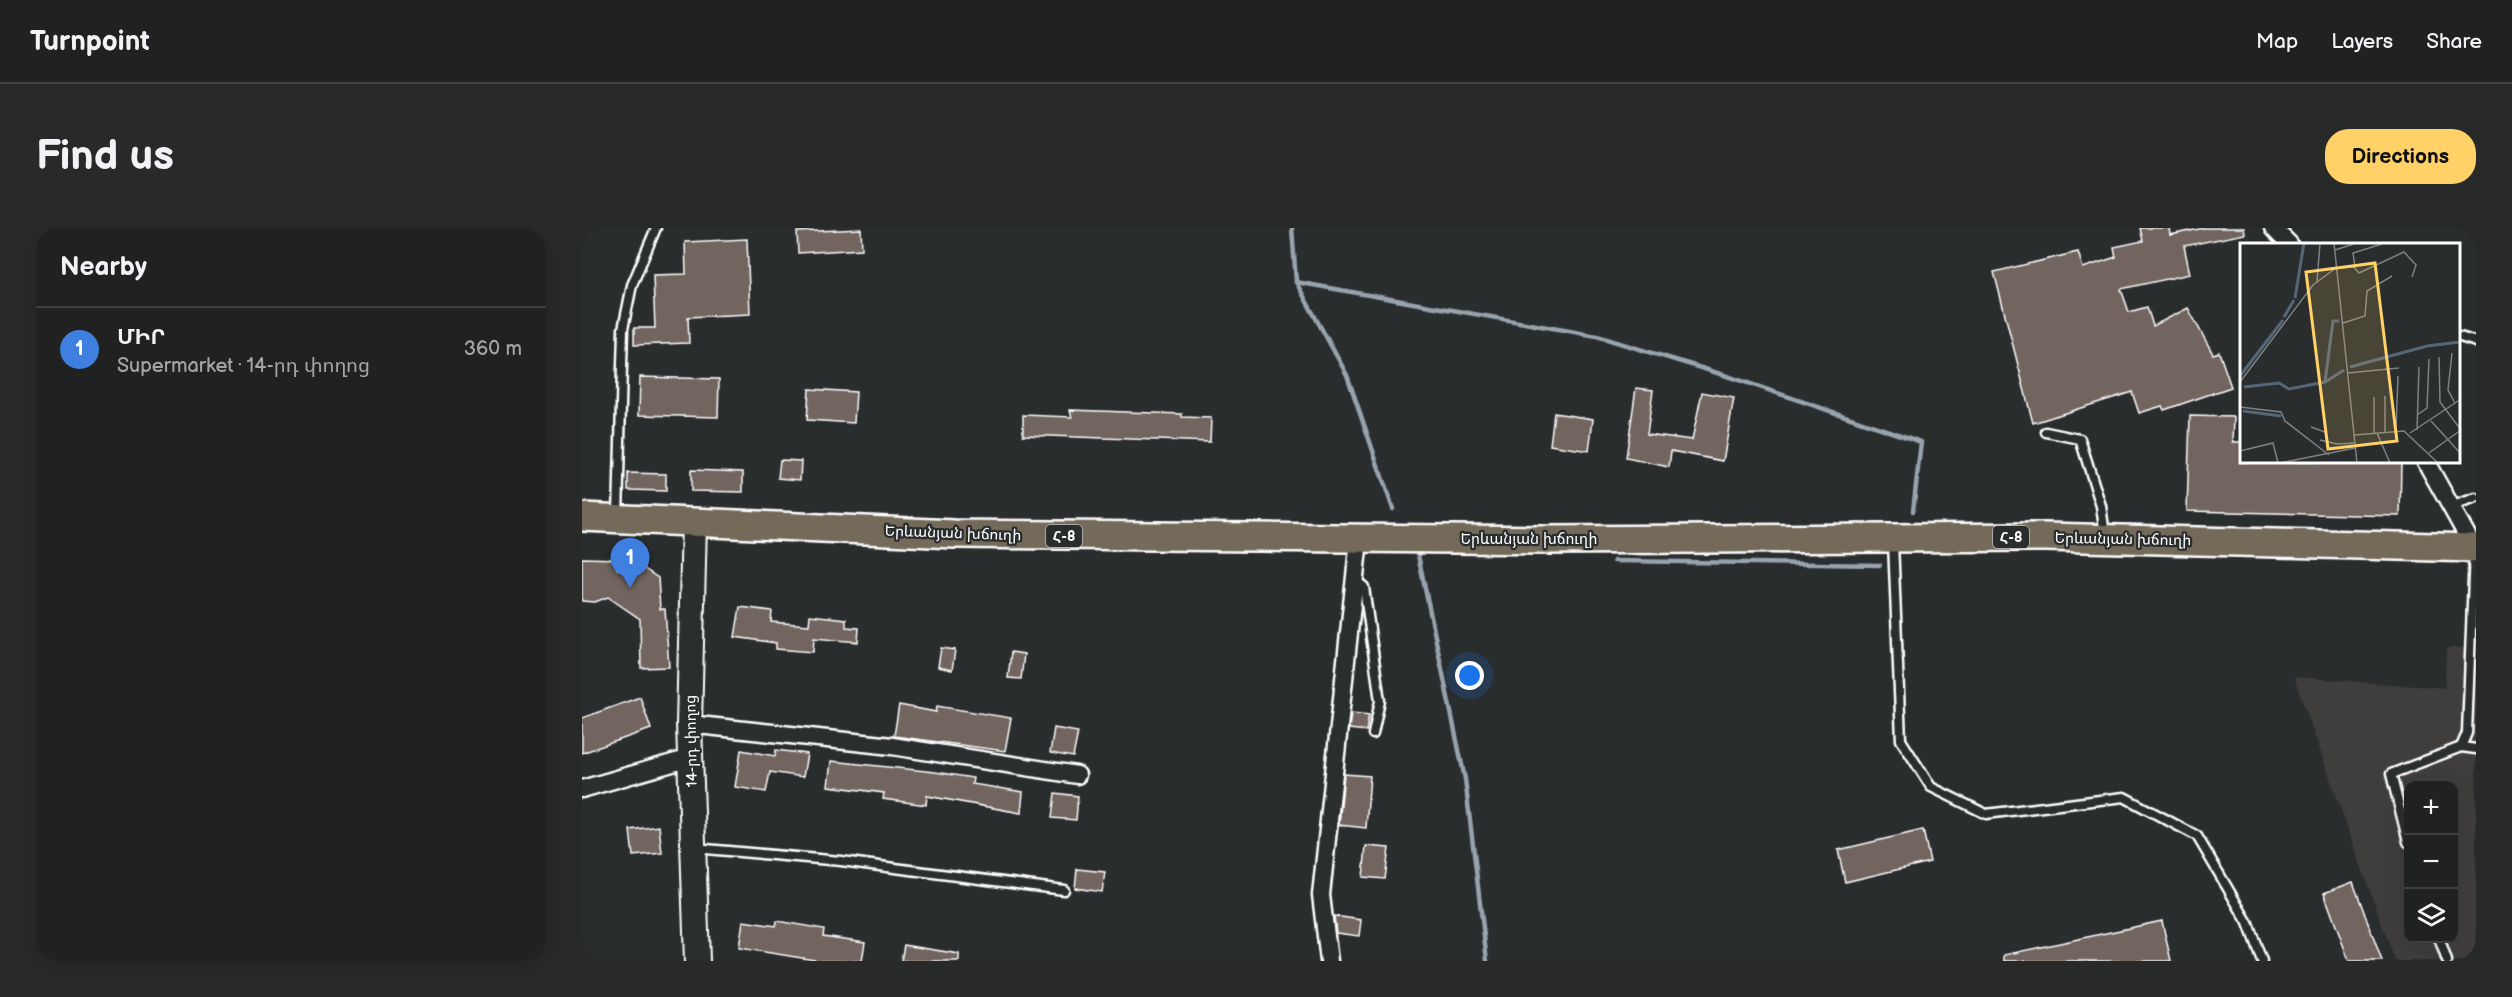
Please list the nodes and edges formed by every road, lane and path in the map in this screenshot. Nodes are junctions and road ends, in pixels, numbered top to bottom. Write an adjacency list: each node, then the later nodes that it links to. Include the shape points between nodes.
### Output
1 (656, 228): 11 (lane, via 632,285 623,329)
2 (2273, 228): 3 (street)
3 (2288, 243)
4 (2461, 337): 5 (lane)
5 (2476, 342)
6 (2046, 432): 13 (lane, via 2080,439 2101,506)
7 (2427, 464): 9 (street)
8 (2476, 498): 9 (lane)
9 (2450, 507): 16 (street)
10 (582, 517): 11 (main road, Երևանյան խճուղի / Հ-8)
11 (618, 518): 12 (main road, Երևանյան խճուղի / Հ-8)
12 (694, 522): 14 (main road, Երևանյան խճուղի / Հ-8, via 954,534); 18 (street, 14-րդ փողոց)
13 (2105, 538): 15 (main road, Երևանյան խճուղի / Հ-8); 16 (main road, Երևանյան խճուղի / Հ-8)
14 (1359, 539): 15 (main road, Երևանյան խճուղի / Հ-8); 17 (street)
15 (1893, 539): 31 (lane, via 1901,740 1930,787 1986,814 2124,797 2197,836 2248,923)
16 (2475, 548): 20 (lane, via 2467,733)
17 (1354, 580): 19 (lane, via 1364,588 1380,701); 30 (street, via 1322,895)
18 (689, 724): 22 (street, 14-րդ փողոց); 23 (street, via 892,746)
19 (1373, 734)
20 (2461, 747): 21 (lane); 25 (lane, via 2391,774)
21 (2476, 749)
22 (690, 758): 24 (street); 26 (street, 14-րդ փողոց)
23 (1077, 775)
24 (582, 789)
25 (2407, 835)
26 (693, 848): 27 (lane, via 841,861); 29 (street, 14-րդ փողոց)
27 (1064, 890)
28 (2440, 943): 32 (lane)
29 (697, 961)
30 (1329, 961)
31 (2262, 961)
32 (2447, 961)

